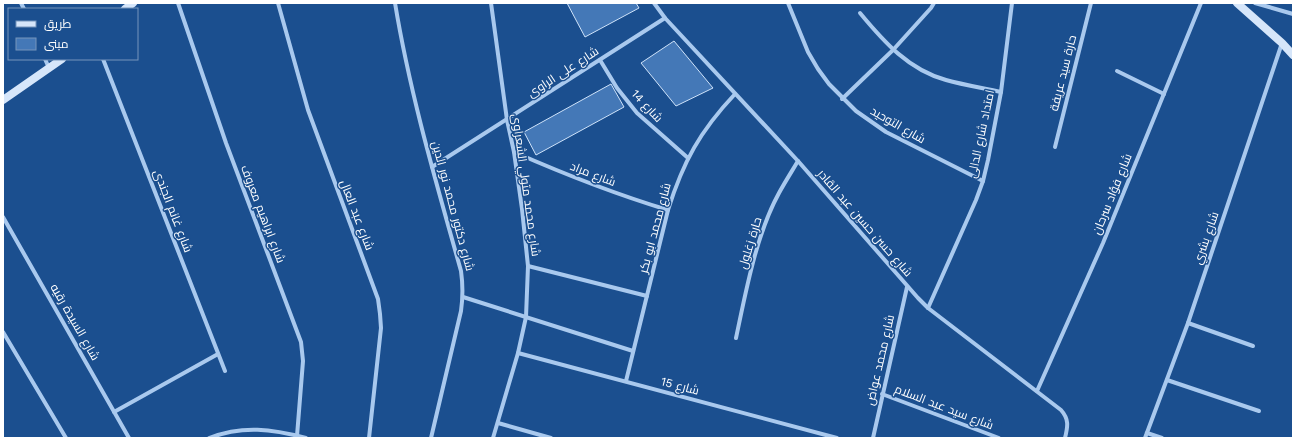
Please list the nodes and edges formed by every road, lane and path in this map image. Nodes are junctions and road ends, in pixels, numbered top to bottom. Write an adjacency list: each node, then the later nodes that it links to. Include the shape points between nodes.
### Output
1 (178, 3): 61 (street, شارع ابراهيم معروف, via 226,143 301,342 303,361)
2 (278, 3): 66 (street, شارع عبد العال, via 311,117 378,299 381,328)
3 (395, 3): 35 (street, شارع دكتور محمد نور الدين, via 413,93)
4 (491, 3): 30 (street, شارع محمد متولي الشعراوى)
5 (654, 3): 15 (street, شارع حسن حسين عبد القادر)
6 (788, 3): 28 (street, شارع التوحيد, via 808,52)
7 (934, 3): 17 (street)
8 (1012, 3): 25 (street, امتداد شارع الدالى)
9 (1091, 3): 31 (street, حارة سيد عريفة)
10 (1201, 3): 27 (street, شارع فؤاد سرحان)
11 (1237, 3): 16 (street)
12 (1255, 3): 14 (street)
13 (860, 13): 17 (street)
14 (1293, 14)
15 (665, 18): 22 (street, شارع على الراوى); 26 (street, شارع حسن حسين عبد القادر)
16 (1282, 43): 18 (street); 45 (street, شارع بشري)
17 (893, 50): 25 (street, via 926,72 945,80); 28 (street)
18 (1293, 55)
19 (46, 60): 23 (street)
20 (61, 60): 23 (street)
21 (103, 60): 51 (street, شارع غانم الجندى)
22 (600, 60): 30 (street, شارع على الراوى); 33 (street, شارع 14, via 617,88 637,113)
23 (50, 69): 29 (street)
24 (1117, 71): 27 (street)
25 (1001, 92): 36 (street, امتداد شارع الدالى)
26 (735, 94): 33 (street, شارع محمد ابو بكر, via 717,113); 34 (street, شارع حسن حسين عبد القادر)
27 (1164, 94): 55 (street, شارع فؤاد سرحان, via 1103,243)
28 (842, 99): 36 (street, شارع التوحيد, via 886,132)
29 (3, 100)
30 (507, 120): 32 (street, شارع محمد متولي الشعراوى); 35 (street, شارع على الراوى)
31 (1055, 148)
32 (514, 152): 37 (street, شارع مراد, via 589,184); 39 (street, شارع محمد متولي الشعراوى)
33 (688, 158): 37 (street, شارع محمد ابو بكر)
34 (798, 161): 40 (street, شارع حسن حسين عبد القادر); 47 (street, حارة زغلول, via 766,222)
35 (432, 167): 42 (street, شارع دكتور محمد نور الدين, via 461,271)
36 (983, 181): 43 (street, امتداد شارع الدالى)
37 (668, 210): 41 (street, شارع محمد ابو بكر)
38 (3, 217): 58 (street, شارع السيدة رقيه)
39 (528, 266): 41 (street); 44 (street, شارع محمد متولي الشعراوى)
40 (907, 287): 43 (street, شارع حسن حسين عبد القادر); 56 (street, شارع محمد عواض)
41 (647, 296): 49 (street, شارع محمد ابو بكر)
42 (463, 298): 44 (street); 67 (street, شارع دكتور محمد نور الدين)
43 (928, 308): 55 (street, شارع حسن حسين عبد القادر)
44 (526, 317): 49 (street); 50 (street, شارع محمد متولي الشعراوى)
45 (1188, 323): 48 (street); 53 (street, شارع بشري)
46 (3, 332): 62 (street)
47 (736, 338)
48 (1253, 346)
49 (633, 351): 54 (street, شارع محمد ابو بكر)
50 (518, 353): 54 (street, شارع 15); 59 (street, شارع محمد متولي الشعراوى)
51 (218, 354): 52 (street, شارع غانم الجندى); 58 (street)
52 (225, 371)
53 (1167, 380): 57 (street); 60 (street, شارع بشري)
54 (626, 381): 70 (street, شارع 15)
55 (1037, 391): 73 (street, شارع حسن حسين عبد القادر, via 1065,414 1068,421)
56 (882, 394): 71 (street, شارع محمد عواض); 72 (street, شارع سيد عبد السلام)
57 (1259, 411)
58 (114, 412): 63 (street, شارع السيدة رقيه)
59 (498, 422): 68 (street, شارع محمد متولي الشعراوى); 69 (street)
60 (1147, 433): 74 (street, شارع بشري); 75 (street)
61 (297, 436): 64 (street, via 244,429 224,432); 65 (street)
62 (66, 438)
63 (129, 438)
64 (209, 438)
65 (306, 438)
66 (369, 438)
67 (431, 438)
68 (493, 438)
69 (551, 438)
70 (837, 438)
71 (873, 438)
72 (999, 438)
73 (1065, 438)
74 (1145, 438)
75 (1162, 438)

